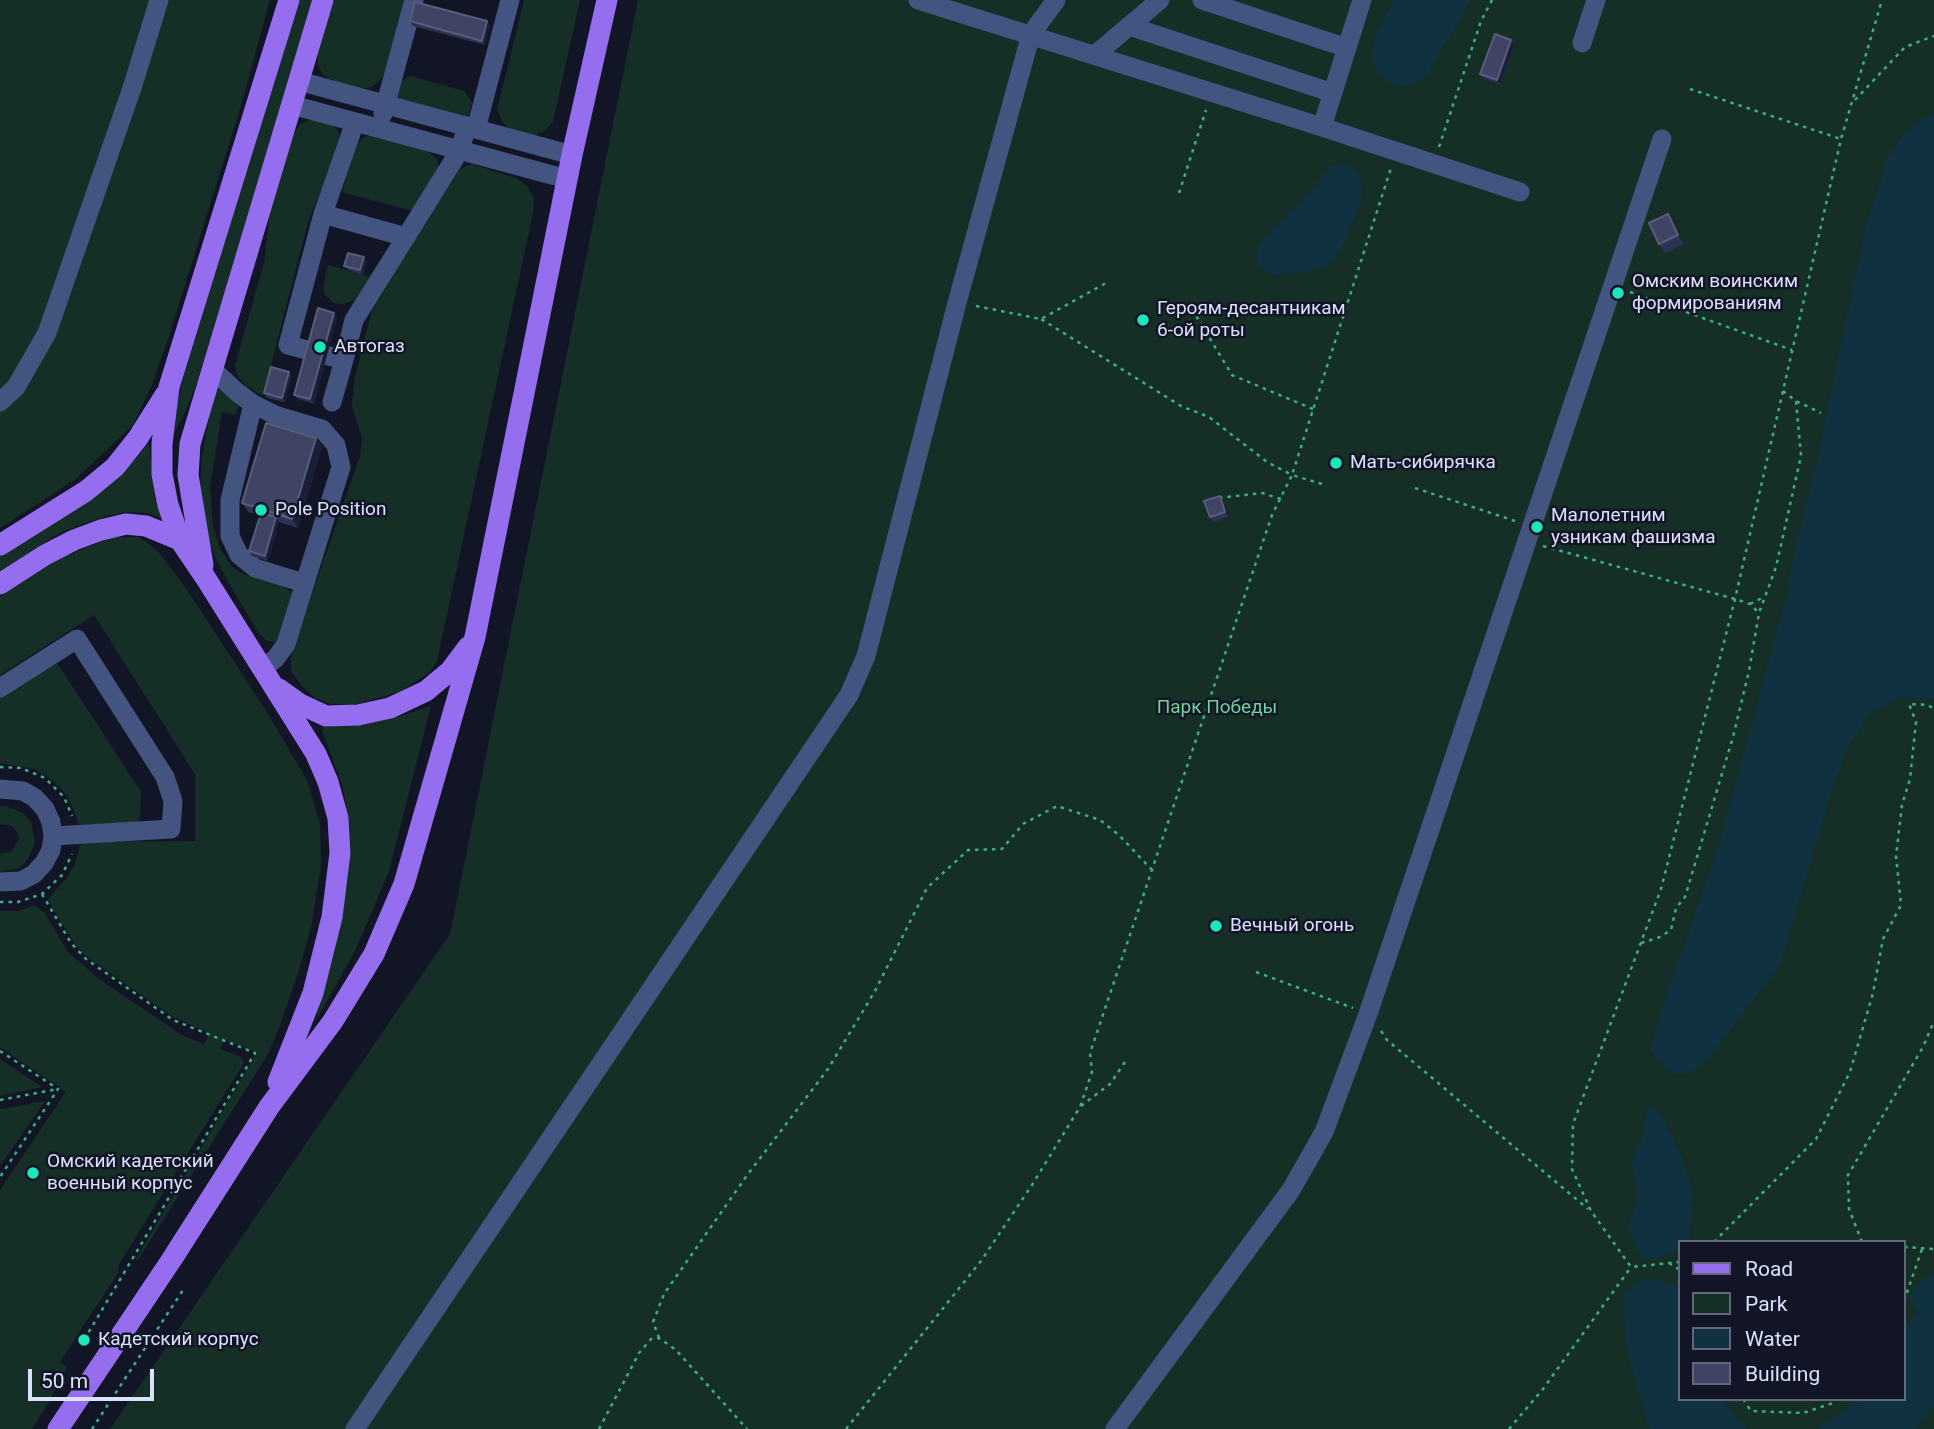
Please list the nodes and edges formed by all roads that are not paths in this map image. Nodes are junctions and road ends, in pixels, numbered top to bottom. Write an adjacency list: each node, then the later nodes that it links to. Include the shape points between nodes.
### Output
1 (159, 0): 36 (street, via 47,333 16,387)
2 (289, 0): 35 (main road)
3 (323, 0): 18 (main road)
4 (414, 0): 20 (street)
5 (510, 0): 23 (street)
6 (607, 0): 28 (main road)
7 (918, 0): 14 (street)
8 (1160, 0): 13 (street)
9 (1202, 0): 16 (street)
10 (1362, 0): 16 (street)
11 (1596, 0): 15 (street)
12 (1051, 2): 14 (street)
13 (1129, 26): 17 (street); 19 (street)
14 (1031, 34): 17 (street); 52 (street, via 866,656 849,695)
15 (1582, 43)
16 (1347, 48): 19 (street)
17 (1096, 54): 24 (street)
18 (299, 81): 20 (street); 21 (main road)
19 (1333, 93): 24 (street)
20 (386, 104): 23 (street); 25 (street)
21 (292, 105): 22 (street); 34 (main road)
22 (355, 122): 25 (street); 31 (street)
23 (471, 127): 27 (street); 28 (street)
24 (1322, 127): 30 (street)
25 (379, 128): 27 (street)
26 (1662, 139): 53 (street, via 1368,1014 1324,1132 1298,1180)
27 (460, 150): 29 (street); 32 (street)
28 (572, 155): 29 (main road)
29 (567, 179): 44 (main road)
30 (1520, 192)
31 (323, 214): 32 (street); 33 (street, via 288,345)
32 (406, 237): 33 (street, via 354,320)
33 (344, 360): 37 (street)
34 (213, 370): 38 (street); 41 (main road, via 190,444 188,475)
35 (170, 387): 39 (main road, via 162,474); 40 (main road, via 115,467 86,491)
36 (0, 402)
37 (332, 402)
38 (253, 404): 42 (street, via 230,500 230,536 239,555 255,568); 42 (street, via 322,429 336,445 341,467)
39 (180, 540): 41 (main road); 43 (main road, via 146,526 126,524 101,530 45,555)
40 (0, 545)
41 (205, 577): 45 (main road)
42 (304, 583): 45 (street, via 286,643)
43 (0, 584)
44 (475, 637): 45 (main road, via 450,671 426,691 390,708 358,715 326,716 300,705); 50 (main road, via 404,884 374,954 333,1021)
45 (267, 676): 50 (main road, via 316,754 328,782 338,818 340,853 332,917 313,993)
46 (0, 688): 48 (street, via 77,639 165,777 173,801 171,829)
47 (0, 789): 48 (street, via 23,791 35,798 51,822)
48 (53, 836): 49 (street, via 51,850 34,874)
49 (0, 883)
50 (269, 1107): 51 (main road)
51 (58, 1429)
52 (355, 1429)
53 (1115, 1429)

